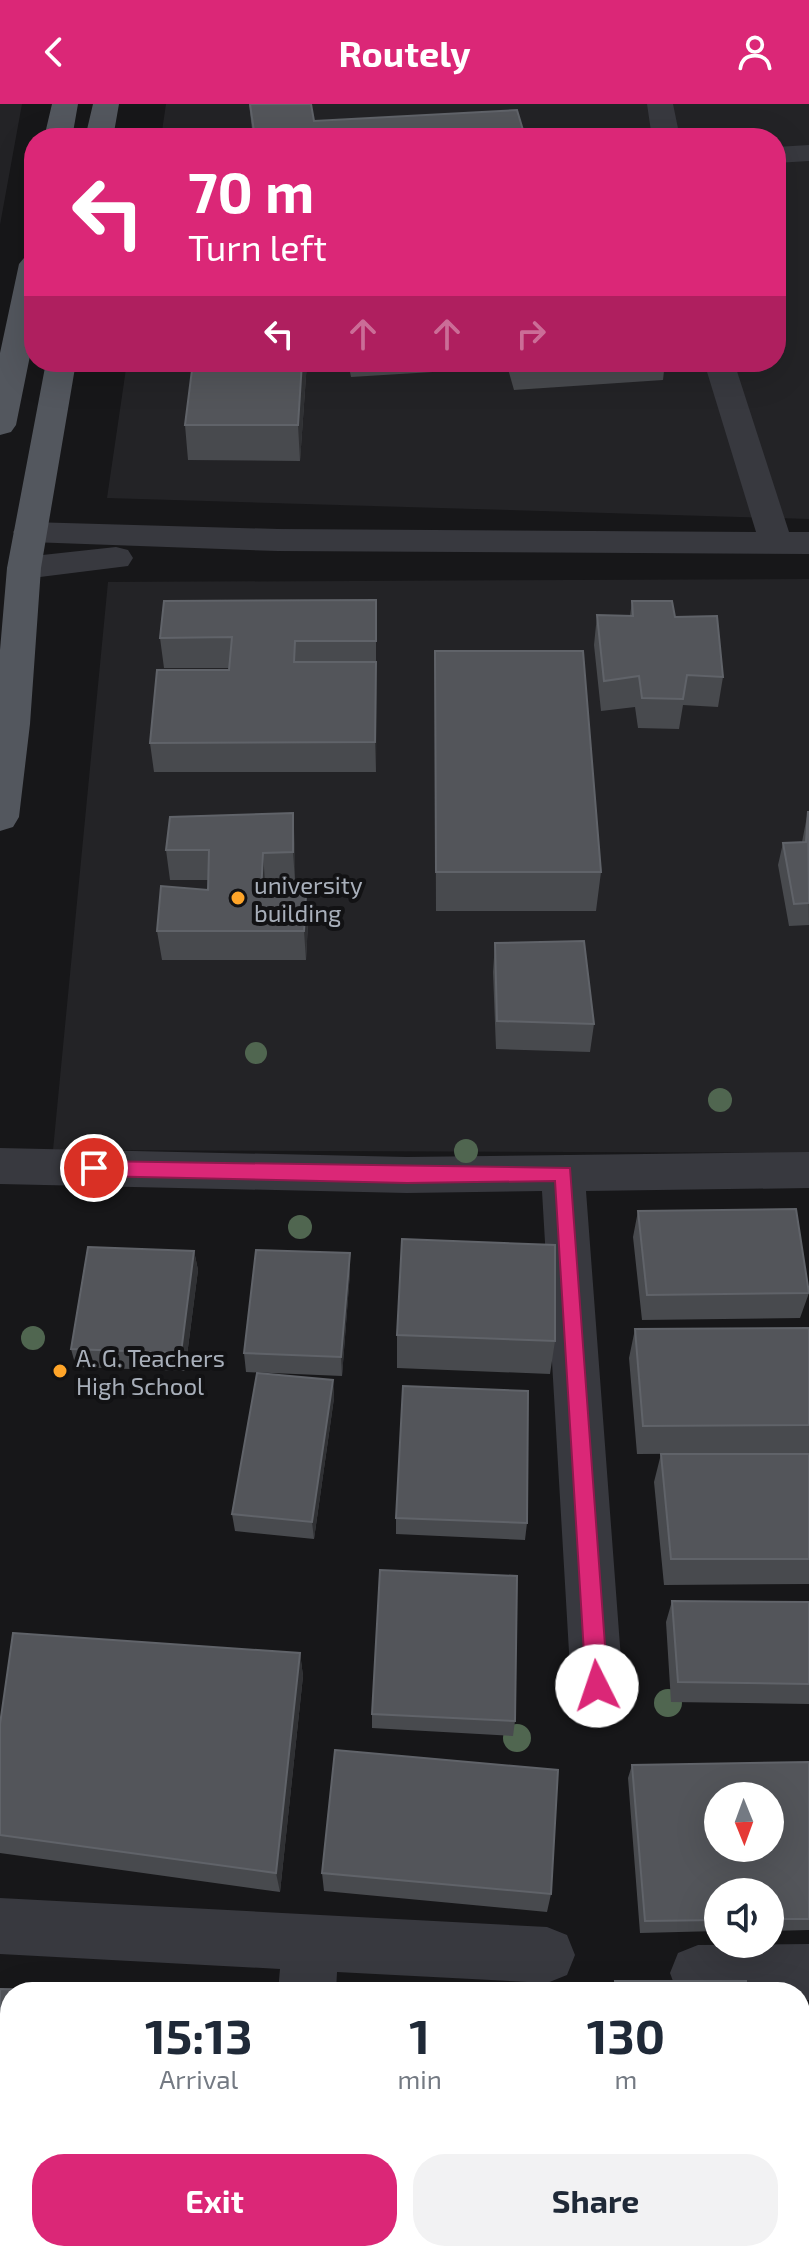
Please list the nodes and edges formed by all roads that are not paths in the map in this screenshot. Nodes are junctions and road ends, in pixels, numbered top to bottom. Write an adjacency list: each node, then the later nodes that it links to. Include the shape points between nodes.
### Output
1 (65, 104): 4 (main road)
2 (106, 104): 5 (main road)
3 (660, 104): 6 (street)
4 (60, 128)
5 (101, 128)
6 (664, 128)
7 (809, 153): 8 (street)
8 (786, 154)
9 (24, 311): 12 (main road)
10 (58, 372): 13 (main road)
11 (723, 372): 15 (street)
12 (0, 425)
13 (15, 534): 14 (street); 16 (main road)
14 (278, 540): 15 (street); 16 (street)
15 (793, 543)
16 (12, 568): 17 (main road, via 12,724)
17 (0, 817)
18 (0, 1166): 20 (street)
19 (809, 1170): 20 (street)
20 (563, 1173): 21 (street)
21 (597, 1686)
22 (0, 1926): 24 (street)
23 (547, 1955): 24 (street)
24 (308, 1968)
25 (809, 1972): 26 (street)
26 (698, 1973)

